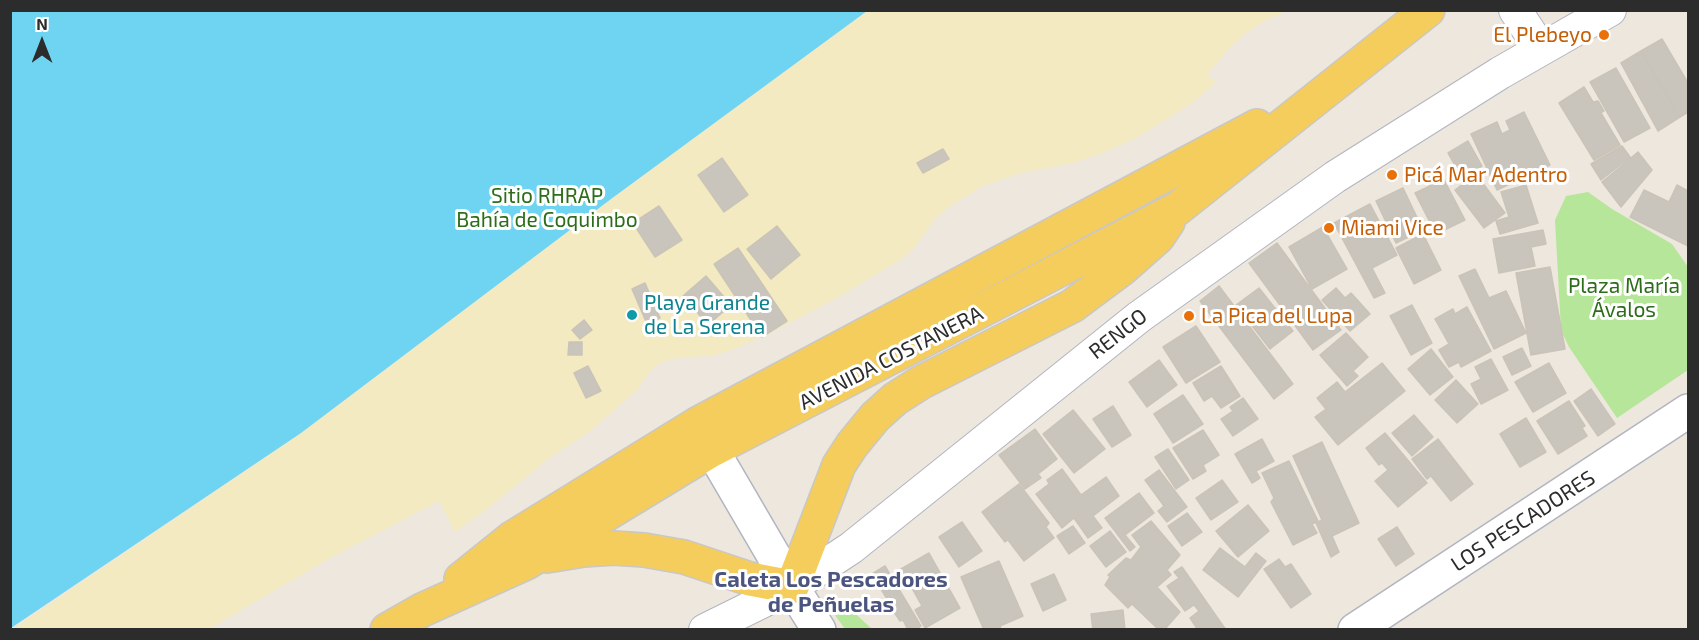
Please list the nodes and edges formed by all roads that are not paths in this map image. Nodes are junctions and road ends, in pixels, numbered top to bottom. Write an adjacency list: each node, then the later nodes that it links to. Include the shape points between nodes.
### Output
1 (1428, 10): 5 (main road, AVENIDA COSTANERA)
2 (1515, 10): 4 (street)
3 (1610, 10): 4 (street, RENGO)
4 (1541, 49): 10 (street, RENGO, via 1335,177 1148,310 851,548)
5 (1342, 78): 6 (main road, AVENIDA COSTANERA); 8 (main road, AVENIDA COSTANERA)
6 (1178, 209): 8 (main road, AVENIDA COSTANERA); 10 (main road, via 1145,250 1089,295 920,383 875,417 839,465)
7 (1689, 411): 15 (street, LOS PESCADORES)
8 (705, 437): 9 (main road, AVENIDA COSTANERA); 10 (street); 11 (main road, AVENIDA COSTANERA, via 512,538)
9 (526, 563): 10 (main road, via 584,550 644,550 684,557); 11 (main road, AVENIDA COSTANERA)
10 (792, 588): 13 (street, RENGO); 14 (street)
11 (422, 610): 12 (main road, AVENIDA COSTANERA)
12 (387, 630)
13 (705, 630)
14 (819, 630)
15 (1356, 630)

